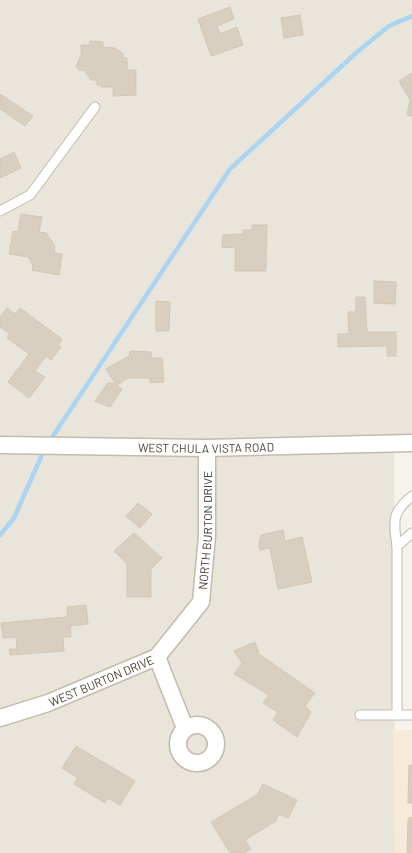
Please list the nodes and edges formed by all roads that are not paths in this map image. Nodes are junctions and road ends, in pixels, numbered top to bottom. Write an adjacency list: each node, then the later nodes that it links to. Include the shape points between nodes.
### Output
1 (95, 107): 2 (lane, via 30,195)
2 (0, 211)
3 (412, 443): 5 (street, WEST CHULA VISTA ROAD)
4 (0, 445): 5 (street, WEST CHULA VISTA ROAD)
5 (207, 448): 9 (street, NORTH BURTON DRIVE, via 207,536 201,602)
6 (412, 496): 8 (lane, via 399,507 394,526)
7 (412, 534): 8 (lane)
8 (397, 546): 10 (lane)
9 (157, 657): 13 (street, WEST BURTON DRIVE, via 48,704); 14 (street, WEST BURTON DRIVE)
10 (397, 715): 11 (lane); 12 (lane)
11 (412, 715)
12 (360, 716)
13 (0, 718)
14 (185, 728)

